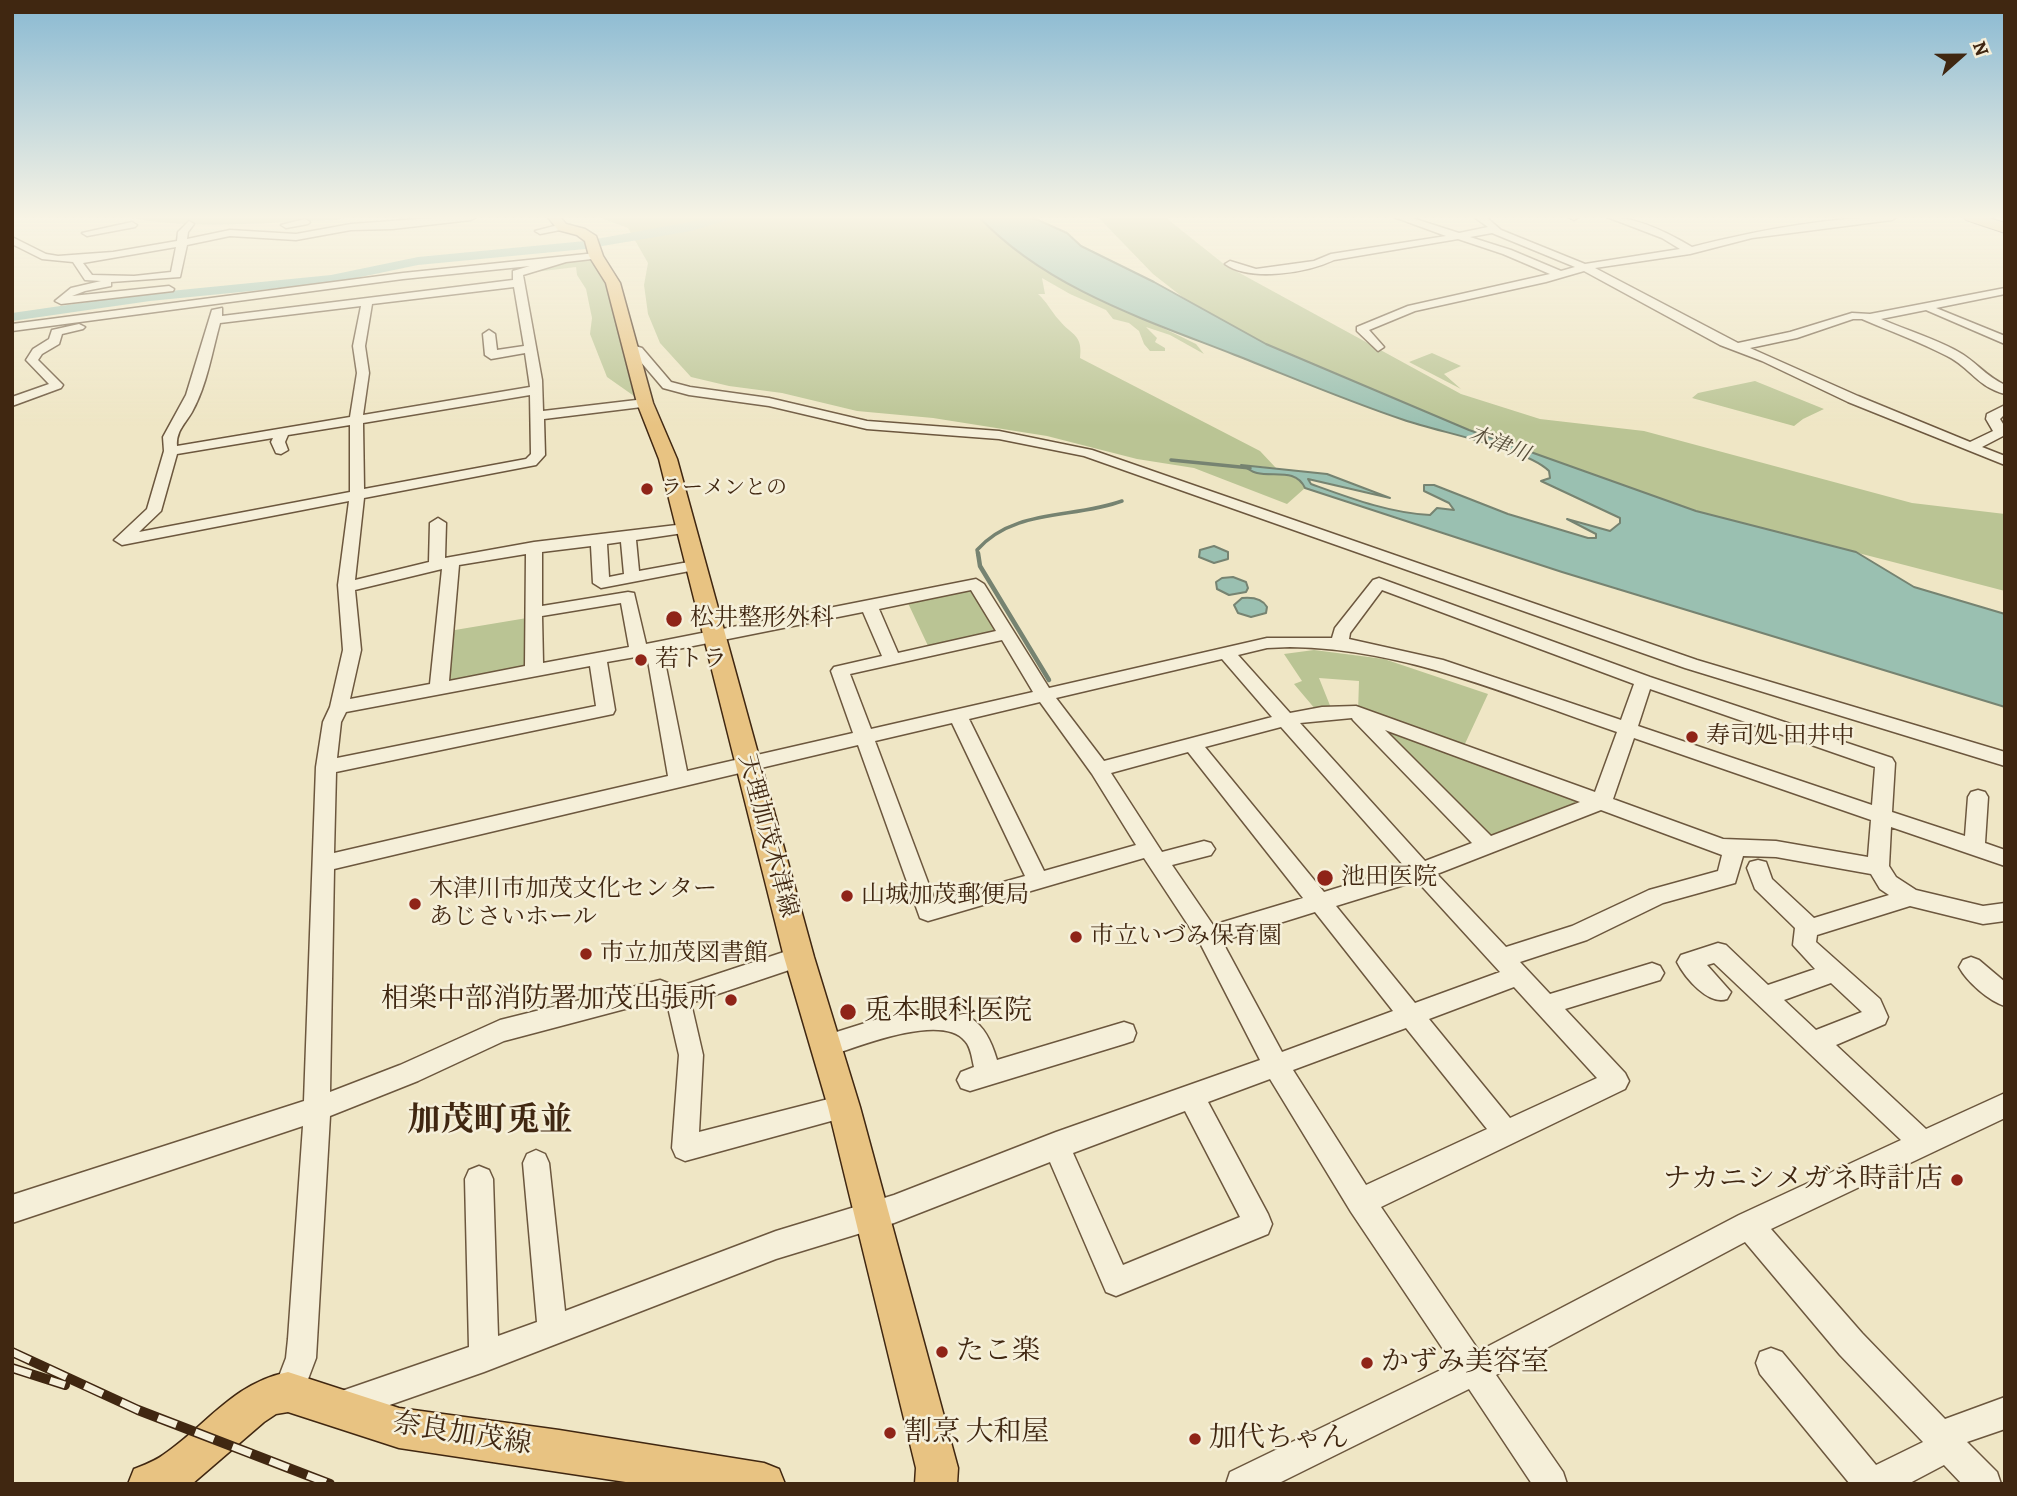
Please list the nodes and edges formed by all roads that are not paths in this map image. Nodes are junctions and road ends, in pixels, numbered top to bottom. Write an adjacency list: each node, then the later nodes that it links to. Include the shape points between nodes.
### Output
1 (86, 287): 12 (street, via 61,300 169,289)
2 (326, 287): 9 (street)
3 (488, 287): 10 (street)
4 (520, 287): 20 (street)
5 (614, 287): 21 (main road, 天理加茂木津線)
6 (1510, 287): 18 (street, via 1412,308 1361,329)
7 (1623, 287): 19 (street)
8 (2005, 291): 11 (street)
9 (278, 293): 12 (street); 13 (street)
10 (367, 302): 13 (street); 28 (street, via 359,346 363,373)
11 (1928, 306): 14 (street); 17 (street)
12 (160, 309): 13 (street); 15 (street); 24 (street, via 56,332 55,341 32,359 57,385)
13 (216, 315): 33 (street, via 188,409 169,435)
14 (1869, 318): 19 (street, via 1852,316); 23 (street, via 1953,354 1981,379)
15 (12, 328)
16 (489, 334): 20 (street, via 491,355)
17 (2005, 340)
18 (1378, 347)
19 (1738, 347): 31 (street)
20 (530, 349): 22 (street)
21 (632, 349): 25 (main road, 天理加茂木津線); 65 (street, via 667,385 689,391 769,402 867,425 999,435 1087,453 1691,664)
22 (537, 390): 27 (street); 28 (street)
23 (2005, 390)
24 (12, 402)
25 (645, 402): 27 (street); 37 (main road, 天理加茂木津線, via 659,430)
26 (2005, 409): 29 (street, via 1994,414)
27 (537, 415): 35 (street, via 538,455 531,462)
28 (356, 420): 30 (street); 35 (street)
29 (2001, 428): 31 (street, via 1998,435 1973,445)
30 (282, 432): 32 (street); 33 (street)
31 (1975, 449): 34 (street)
32 (281, 450)
33 (171, 451): 35 (street, via 154,511 122,540)
34 (2005, 461)
35 (357, 494): 44 (street)
36 (438, 523): 41 (street)
37 (685, 529): 38 (street); 42 (main road, 天理加茂木津線)
38 (628, 537): 39 (street); 43 (street)
39 (599, 541): 40 (street); 43 (street, via 601,583)
40 (534, 547): 41 (street); 46 (street)
41 (444, 564): 44 (street); 56 (street)
42 (694, 566): 43 (street); 48 (main road, 天理加茂木津線)
43 (632, 577)
44 (346, 587): 58 (street, via 352,650)
45 (869, 606): 47 (street, via 976,584); 48 (street); 53 (street)
46 (532, 613): 50 (street, via 628,597); 54 (street)
47 (1007, 634): 53 (street); 57 (street)
48 (713, 637): 50 (street); 66 (main road, 天理加茂木津線)
49 (1340, 642): 51 (street, via 1266,643); 55 (street, via 1341,632 1380,583); 62 (street, via 1437,664)
50 (647, 650): 52 (street); 69 (street)
51 (1226, 653): 57 (street); 61 (street)
52 (598, 659): 54 (street); 67 (street, via 606,710)
53 (892, 660): 63 (street, via 840,671)
54 (534, 671): 56 (street)
55 (1644, 681): 62 (street); 72 (street, via 1885,763)
56 (439, 689): 58 (street)
57 (1045, 696): 60 (street); 68 (street)
58 (339, 708): 67 (street, via 332,722)
59 (1356, 712): 61 (street); 71 (street); 73 (street)
60 (958, 716): 63 (street); 83 (street)
61 (1284, 720): 64 (street); 82 (street)
62 (1628, 729): 71 (street); 72 (street)
63 (865, 737): 66 (street); 83 (street, via 928,912)
64 (1192, 744): 68 (street); 85 (street)
65 (2005, 759)
66 (749, 765): 69 (street); 89 (main road, 天理加茂木津線)
67 (326, 767): 79 (street)
68 (1099, 769): 77 (street)
69 (680, 781): 79 (street)
70 (1978, 797): 75 (street)
71 (1601, 802): 73 (street); 74 (street)
72 (1882, 816): 75 (street); 80 (street)
73 (1488, 846): 82 (street)
74 (1735, 848): 80 (street, via 1776,849); 90 (street, via 1727,877 1657,896)
75 (1974, 848): 78 (street)
76 (1204, 849): 77 (street)
77 (1153, 855): 83 (street); 88 (street)
78 (2005, 858)
79 (322, 864): 107 (street)
80 (1878, 867): 84 (street, via 1888,883)
81 (1758, 868): 87 (street, via 1763,883)
82 (1421, 871): 85 (street); 90 (street)
83 (1038, 881)
84 (1910, 897): 86 (street, via 1983,915); 87 (street)
85 (1321, 901): 88 (street); 99 (street)
86 (2005, 912)
87 (1810, 928): 92 (street, via 1804,945)
88 (1208, 936): 103 (street)
89 (799, 957): 96 (street); 102 (main road, 天理加茂木津線)
90 (1510, 967): 98 (street); 99 (street)
91 (1971, 967): 95 (street)
92 (1835, 972): 97 (street); 101 (street, via 1872,1006 1876,1017)
93 (1652, 973): 98 (street)
94 (1719, 992): 97 (street, via 1689,962 1718,952)
95 (2005, 996)
96 (678, 997): 106 (street, via 691,1055 685,1148); 107 (street, via 660,990 518,1026)
97 (1764, 997): 101 (street)
98 (1546, 1005): 108 (street, via 1616,1081)
99 (1410, 1016): 103 (street); 108 (street)
100 (1124, 1033): 102 (street, via 979,1077 975,1034 954,1019 924,1020)
101 (1815, 1042): 109 (street)
102 (827, 1046): 106 (main road, 天理加茂木津線)
103 (1277, 1067): 104 (street); 113 (street)
104 (1192, 1098): 110 (street); 110 (street, via 1258,1224 1116,1282)
105 (2005, 1105): 109 (street)
106 (844, 1107): 115 (main road, 天理加茂木津線)
107 (317, 1109): 114 (street); 121 (street, via 303,1339)
108 (1505, 1132): 113 (street)
109 (1922, 1143): 116 (street)
110 (1056, 1145): 115 (street)
111 (536, 1163): 117 (street)
112 (479, 1178): 118 (street)
113 (1361, 1202): 120 (street)
114 (12, 1209)
115 (871, 1214): 117 (street); 127 (main road, 天理加茂木津線, via 937,1468)
116 (1749, 1225): 120 (street); 124 (street, via 1851,1344)
117 (552, 1329): 118 (street)
118 (484, 1357): 122 (street)
119 (1771, 1363): 130 (street)
120 (1474, 1370): 128 (street); 129 (street)
121 (288, 1392): 122 (main road, 奈良加茂線); 125 (main road, via 268,1396 250,1408)
122 (340, 1407): 126 (main road, 奈良加茂線, via 398,1428)
123 (2005, 1413): 124 (street)
124 (1943, 1441): 130 (street); 131 (street)
125 (167, 1479)
126 (764, 1484)
127 (936, 1484)
128 (1242, 1484)
129 (1551, 1484)
130 (1872, 1484)
131 (1985, 1484)

